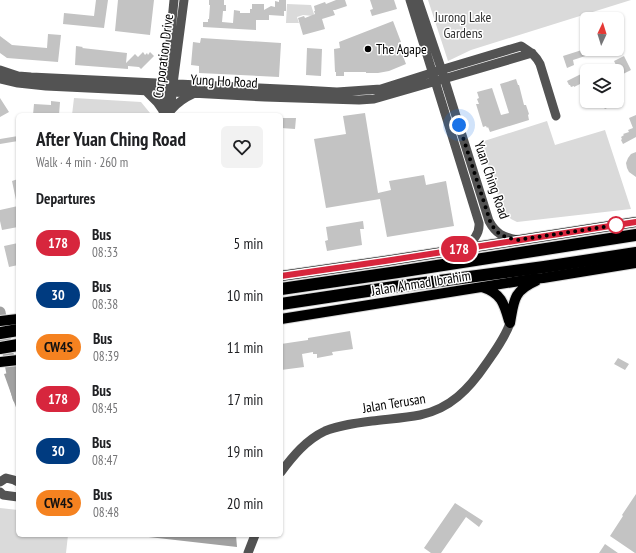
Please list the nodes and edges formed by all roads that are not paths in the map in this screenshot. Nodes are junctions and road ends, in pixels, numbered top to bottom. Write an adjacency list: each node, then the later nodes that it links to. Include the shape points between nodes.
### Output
1 (174, 0): 6 (street, Corporation Drive)
2 (184, 0): 6 (street, Corporation Drive)
3 (410, 0): 8 (street, Yuan Ching Road)
4 (418, 0): 8 (street, Yuan Ching Road)
5 (532, 53): 8 (street, Yung Ho Road, via 521,46); 10 (street, Yung Ho Road); 15 (street, via 540,64)
6 (172, 64): 11 (street); 12 (street, Corporation Drive); 13 (street)
7 (0, 70): 11 (street, Yung Ho Road, via 31,78)
8 (437, 71): 10 (street, Yuan Ching Road); 13 (street, Yung Ho Road, via 380,89 356,91)
9 (0, 79): 11 (street, Yung Ho Road, via 31,85)
10 (440, 80): 13 (street, Yung Ho Road, via 374,99 359,100 264,97); 18 (street, Yuan Ching Road, via 493,228 506,238); 19 (street, Yuan Ching Road, via 479,223 476,236)
11 (145, 87): 12 (street, Yung Ho Road); 14 (street)
12 (169, 88): 13 (street, Yung Ho Road); 14 (street, Corporation Drive)
13 (194, 89): 14 (street)
14 (167, 113)
15 (556, 116)
16 (636, 222): 18 (main road, Jalan Ahmad Ibrahim)
17 (636, 235): 25 (highway)
18 (518, 240): 19 (main road, Jalan Ahmad Ibrahim)
19 (464, 248): 22 (main road, Jalan Ahmad Ibrahim)
20 (636, 253): 26 (highway)
21 (636, 263): 23 (main road, Jalan Ahmad Ibrahim)
22 (283, 276)
23 (543, 278): 24 (main road, Jalan Ahmad Ibrahim); 29 (main road, via 520,290)
24 (482, 287): 27 (main road, Jalan Ahmad Ibrahim); 29 (main road, via 498,295)
25 (283, 289)
26 (283, 304)
27 (283, 319)
28 (0, 321): 30 (main road)
29 (510, 323): 36 (street, Jalan Terusan, via 507,332 476,379 452,402 422,415 351,423 325,431 296,453)
30 (15, 325): 31 (highway)
31 (0, 333)
32 (16, 346): 33 (highway)
33 (0, 348)
34 (16, 360): 35 (main road)
35 (0, 362)
36 (283, 469)
37 (16, 481): 38 (street, via 6,478)
38 (0, 482)
39 (0, 492): 40 (street, via 3,496)
40 (16, 497)
41 (254, 537): 42 (street)
42 (248, 553)

